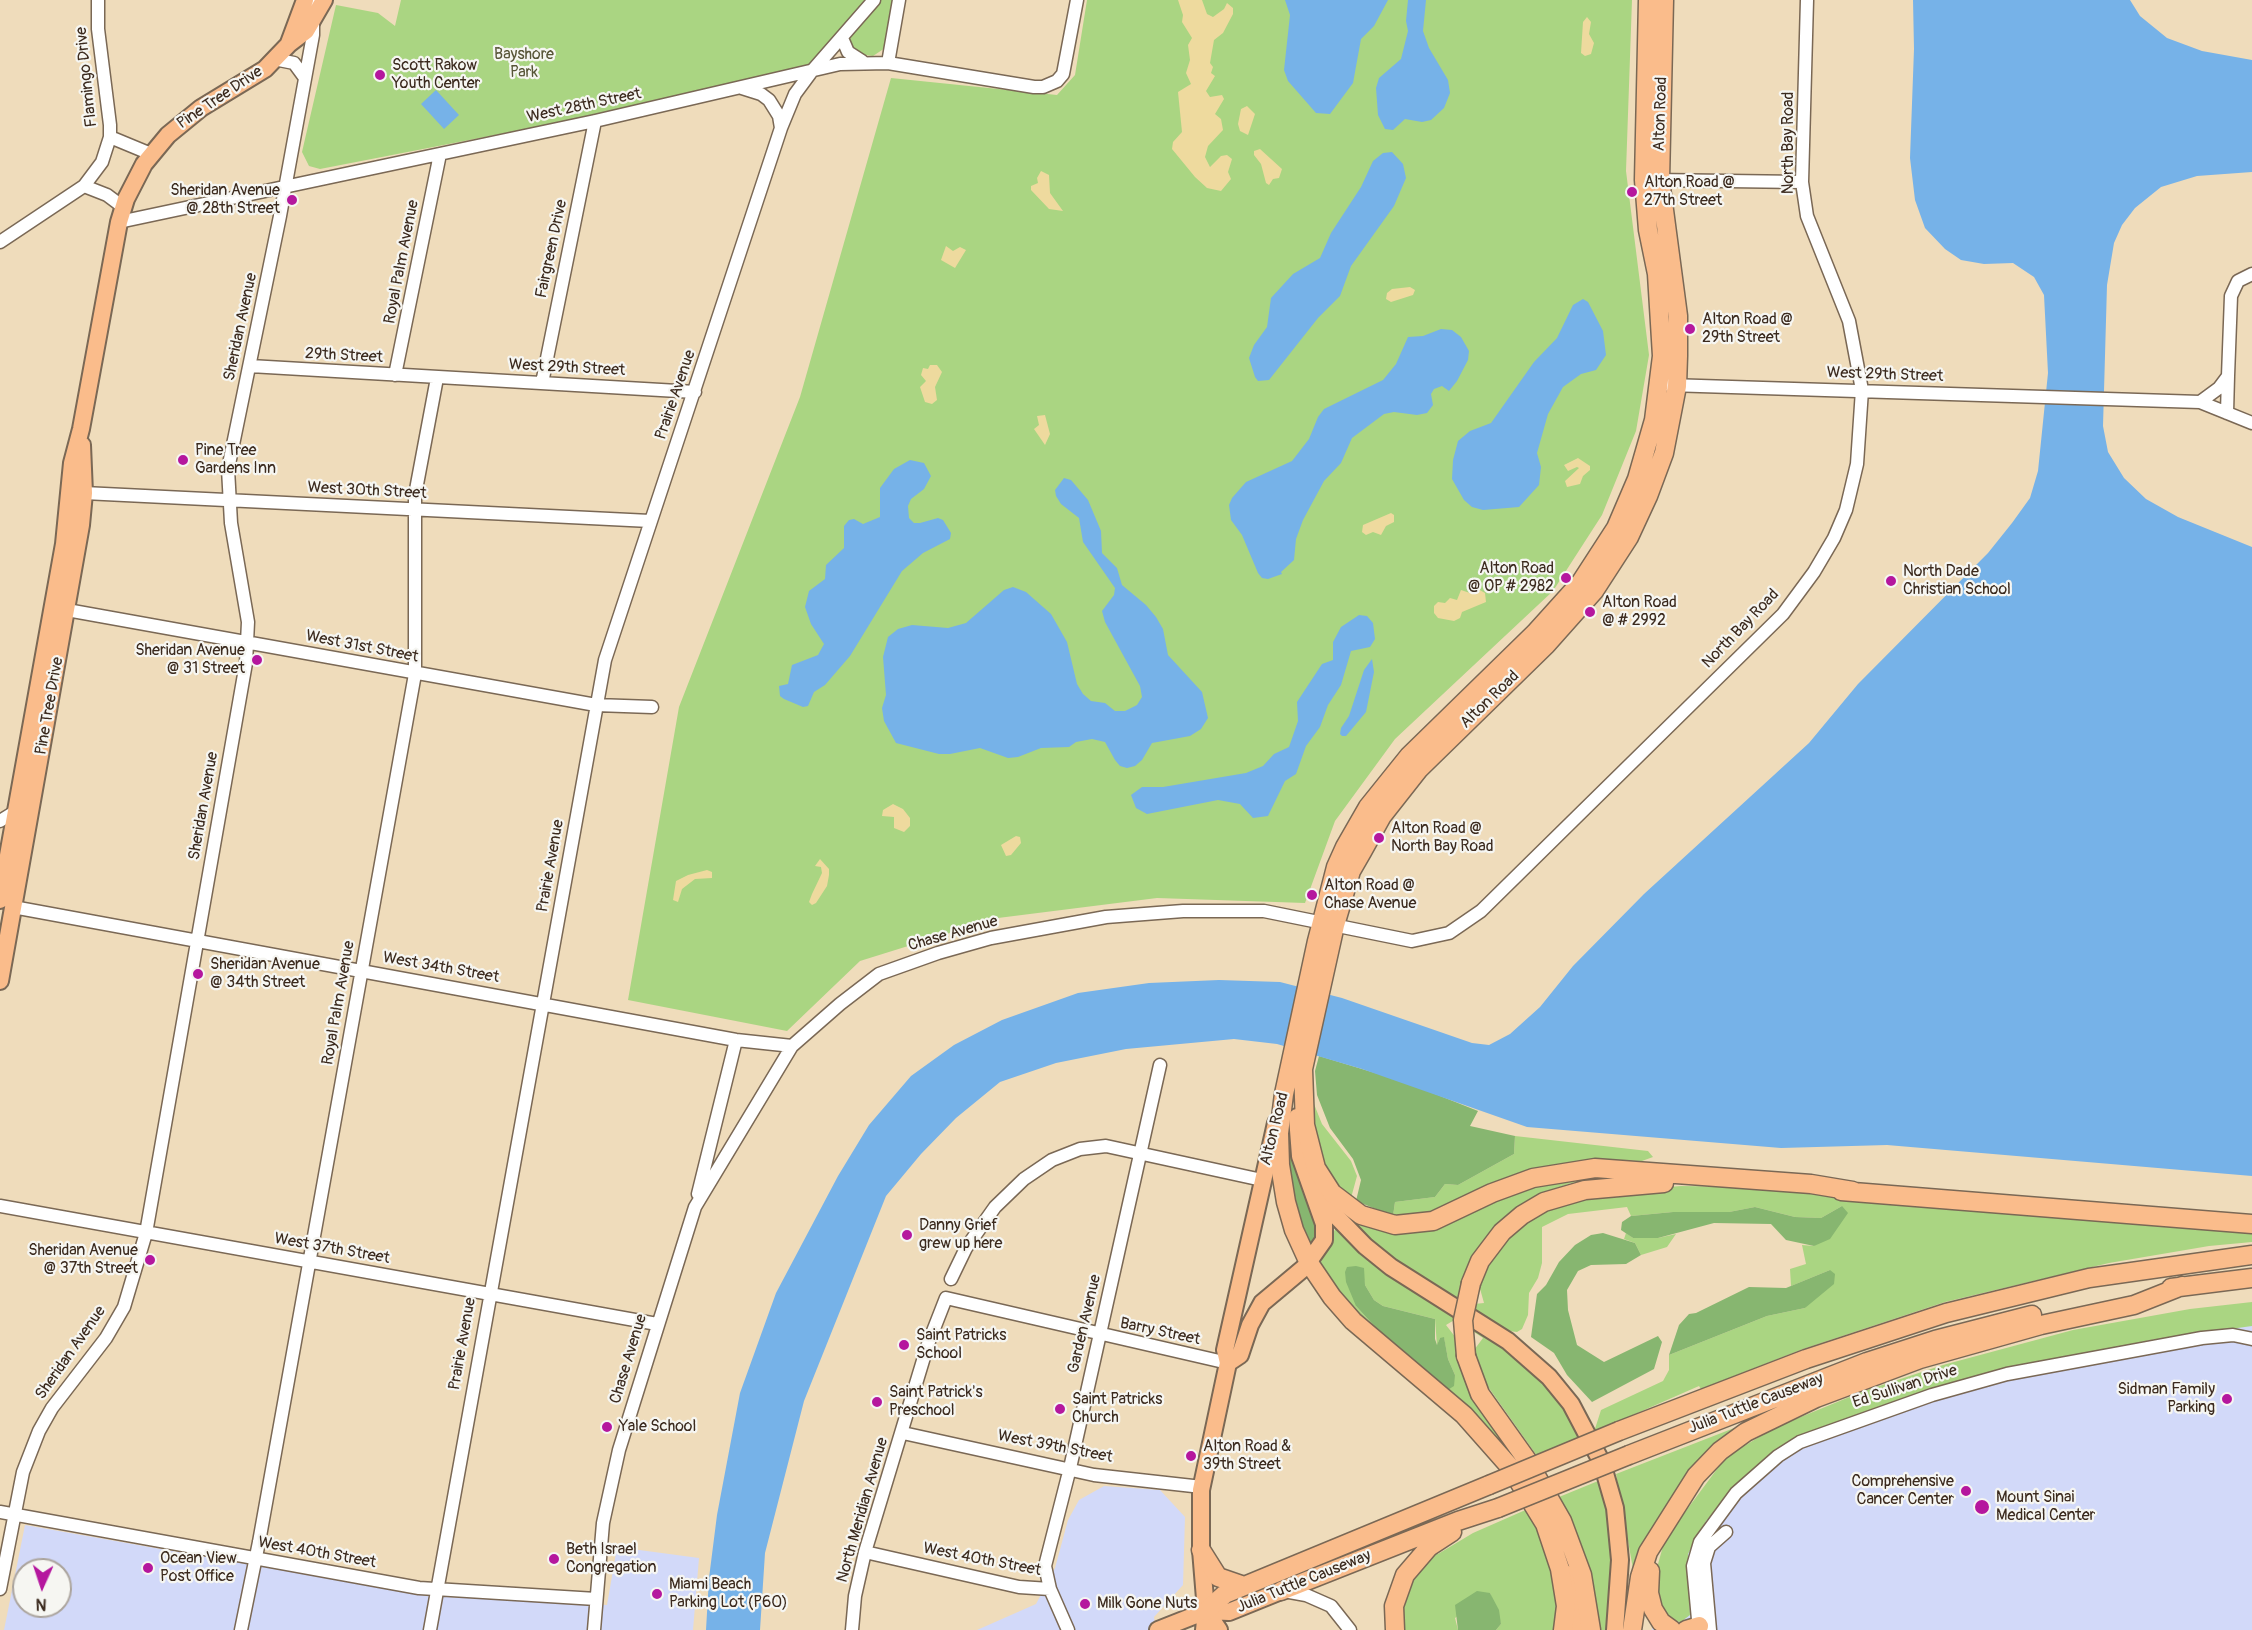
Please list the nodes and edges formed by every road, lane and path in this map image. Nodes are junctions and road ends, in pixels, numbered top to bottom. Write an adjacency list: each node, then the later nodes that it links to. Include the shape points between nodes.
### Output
1 (98, 0): 22 (street, Flamingo Drive)
2 (305, 0): 13 (main road, Pine Tree Drive)
3 (313, 0): 11 (street, Sheridan Avenue)
4 (324, 0): 11 (main road, Pine Tree Drive)
5 (874, 0): 12 (street, Prairie Avenue)
6 (898, 0): 16 (street)
7 (1077, 0): 16 (street, West 28th Street, via 1065,67 1056,81 1034,87)
8 (1648, 0): 25 (highway, Alton Road)
9 (1665, 0): 25 (highway, Alton Road)
10 (1807, 0): 26 (street, North Bay Road)
11 (313, 22): 13 (main road, Pine Tree Drive); 18 (street, Sheridan Avenue)
12 (842, 38): 15 (street, via 853,57); 17 (street, Prairie Avenue)
13 (289, 44): 14 (main road, Pine Tree Drive)
14 (274, 60): 18 (street, via 294,63); 23 (main road, Pine Tree Drive, via 183,122)
15 (863, 62): 16 (street, West 28th Street); 17 (street, West 28th Street)
16 (888, 63)
17 (812, 71): 19 (street, West 28th Street); 21 (street, Prairie Avenue, via 795,94)
18 (305, 78): 28 (street, Sheridan Avenue)
19 (741, 88): 20 (street, West 28th Street); 21 (street, via 769,100)
20 (595, 121): 24 (street, West 28th Street); 36 (street, Fairgreen Drive)
21 (781, 128): 39 (street, Prairie Avenue)
22 (110, 137): 23 (street); 27 (street, Flamingo Drive, via 102,162)
23 (151, 154): 29 (main road, Pine Tree Drive, via 133,182)
24 (440, 154): 28 (street, West 28th Street); 33 (street, Royal Palm Avenue)
25 (1652, 180): 26 (street); 37 (highway, Alton Road, via 1648,230 1657,274)
26 (1802, 182): 38 (street, North Bay Road, via 1807,216 1849,321)
27 (84, 186): 29 (street, via 107,195); 30 (street, Flamingo Drive)
28 (285, 187): 29 (street, West 28th Street); 32 (street, Sheridan Avenue)
29 (121, 215): 43 (main road, Pine Tree Drive)
30 (0, 242)
31 (2252, 274): 34 (street, via 2238,280 2231,296)
32 (250, 366): 33 (street, 29th Street); 45 (street, Sheridan Avenue, via 232,438)
33 (395, 375): 35 (street, 29th Street)
34 (2228, 376): 40 (street); 41 (street)
35 (437, 378): 36 (street, West 29th Street); 46 (street, Royal Palm Avenue)
36 (542, 383): 39 (street, West 29th Street)
37 (1669, 385): 38 (street, West 29th Street); 57 (highway, Alton Road, via 1664,453 1629,537 1611,566 1546,645 1419,769 1383,816)
38 (1862, 390): 40 (street, West 29th Street); 57 (street, North Bay Road, via 1857,464 1846,510 1814,572 1783,614 1481,911 1449,933 1412,941)
39 (695, 392): 47 (street, Prairie Avenue)
40 (2200, 402): 41 (street, West 29th Street)
41 (2227, 413): 42 (street, West 29th Street)
42 (2252, 423)
43 (81, 429): 44 (main road, Pine Tree Drive); 53 (main road, Pine Tree Drive, via 72,463 64,544)
44 (84, 493): 45 (street, West 30th Street); 48 (main road, Pine Tree Drive)
45 (229, 500): 46 (street, West 30th Street); 49 (street, Sheridan Avenue)
46 (415, 510): 47 (street, West 30th Street); 50 (street, Royal Palm Avenue)
47 (650, 521): 51 (street, Prairie Avenue, via 605,660)
48 (67, 610): 49 (street, West 31st Street); 56 (main road, Pine Tree Drive)
49 (248, 642): 50 (street, West 31st Street); 58 (street, Sheridan Avenue)
50 (415, 674): 51 (street, West 31st Street); 59 (street, Royal Palm Avenue)
51 (596, 705): 52 (street, West 31st Street); 61 (street, Prairie Avenue)
52 (652, 707)
53 (16, 811): 54 (street); 55 (main road, Pine Tree Drive)
54 (0, 821)
55 (3, 858): 56 (main road, Pine Tree Drive)
56 (7, 904): 58 (street, West 34th Street); 60 (main road, Pine Tree Drive)
57 (1328, 923): 63 (street, Chase Avenue, via 1264,911 1183,911 1106,917 991,938 879,974); 65 (highway, Alton Road)
58 (197, 941): 59 (street, West 34th Street); 74 (street, Sheridan Avenue)
59 (361, 970): 61 (street, West 34th Street); 76 (street, Royal Palm Avenue)
60 (0, 981)
61 (543, 1004): 62 (street, West 34th Street); 81 (street, Prairie Avenue)
62 (736, 1040): 63 (street, West 34th Street); 72 (street, Chase Avenue)
63 (792, 1046): 72 (street, Chase Avenue)
64 (1160, 1065): 68 (street, Garden Avenue)
65 (1297, 1068): 66 (highway, Alton Road); 67 (main road, Alton Road); 70 (highway, via 1311,1154 1321,1179 1347,1206 1388,1224 1428,1222 1514,1185 1595,1168 1811,1184)
66 (1282, 1102): 69 (main road, Alton Road); 77 (highway, via 1281,1179 1294,1230)
67 (1299, 1129): 77 (main road, Alton Road, via 1302,1161 1324,1228 1322,1243); 120 (main road, via 1321,1190 1335,1215 1354,1236 1391,1267 1524,1353 1549,1377 1578,1416 1602,1463 1615,1508 1620,1560)
68 (1141, 1153): 69 (street); 79 (street, via 1106,1146 1080,1149 1052,1160 1024,1179 995,1207 966,1248); 84 (street, Garden Avenue)
69 (1262, 1180): 86 (main road, Alton Road, via 1225,1350)
70 (1853, 1191): 73 (highway); 119 (highway, bridge, via 1658,1183 1568,1194 1533,1208 1506,1228 1486,1251 1471,1283 1463,1320 1466,1356 1480,1394 1540,1479 1563,1521 1582,1575)
71 (0, 1206): 74 (street, West 37th Street)
72 (695, 1207): 83 (street, Chase Avenue)
73 (2252, 1224)
74 (146, 1233): 76 (street, West 37th Street); 92 (street, Sheridan Avenue, via 124,1307 39,1431 23,1472)
75 (2252, 1255): 99 (highway, Julia Tuttle Causeway, bridge, via 2071,1282 1946,1313 1824,1353 1619,1431)
76 (310, 1262): 81 (street, West 37th Street); 98 (street, Royal Palm Avenue)
77 (1309, 1263): 86 (main road, Alton Road, via 1262,1303 1240,1355); 93 (highway, via 1353,1321 1486,1437 1520,1481)
78 (2252, 1278): 80 (highway, Julia Tuttle Causeway)
79 (951, 1279)
80 (2182, 1286): 90 (highway, Julia Tuttle Causeway, bridge, via 2067,1307 1923,1344 1816,1380); 94 (highway, via 2134,1305 2031,1327 1920,1359 1776,1416 1732,1441 1708,1463 1685,1489)
81 (489, 1294): 83 (street, West 37th Street); 101 (street, Prairie Avenue)
82 (946, 1298): 84 (street, Barry Street); 87 (street, North Meridian Avenue)
83 (657, 1324): 104 (street, Chase Avenue, via 618,1450 603,1522)
84 (1099, 1335): 86 (street, Barry Street); 88 (street, Garden Avenue)
85 (2252, 1339): 106 (street, Ed Sullivan Drive, via 2233,1335 2202,1338 2007,1374 1932,1395 1800,1442 1739,1489 1700,1542 1693,1566)
86 (1228, 1364): 89 (main road, Alton Road)
87 (903, 1433): 88 (street, West 39th Street); 97 (street, North Meridian Avenue)
88 (1070, 1468): 89 (street, West 39th Street, via 1094,1475); 102 (street, Garden Avenue, via 1045,1566)
89 (1202, 1487): 96 (main road, Alton Road)
90 (1496, 1509): 103 (highway, Julia Tuttle Causeway); 116 (highway, via 1439,1539 1412,1564 1396,1595)
91 (0, 1512): 92 (street, West 40th Street)
92 (14, 1515): 98 (street, West 40th Street); 100 (street, Sheridan Avenue)
93 (1545, 1524): 117 (highway, via 1563,1582); 118 (main road, via 1564,1565)
94 (1660, 1532): 121 (highway, via 1644,1564); 122 (highway, via 1651,1565 1649,1593 1656,1615)
95 (1726, 1532): 106 (street, Ed Sullivan Drive, via 1709,1547 1704,1563)
96 (1200, 1550): 99 (highway, via 1218,1577); 105 (main road, Alton Road)
97 (865, 1552): 102 (street, West 40th Street, via 1019,1587); 110 (street, North Meridian Avenue)
98 (256, 1559): 101 (street, West 40th Street); 107 (street, Royal Palm Avenue)
99 (1244, 1586): 105 (highway, Julia Tuttle Causeway, via 1225,1594)
100 (0, 1589)
101 (437, 1589): 104 (street, West 40th Street); 108 (street, Prairie Avenue)
102 (1050, 1589): 111 (street, West 40th Street)
103 (1281, 1591): 105 (main road, Julia Tuttle Causeway, via 1229,1612); 115 (street, via 1323,1602 1337,1611)
104 (596, 1599): 109 (street, Chase Avenue)
105 (1206, 1611): 112 (main road); 113 (main road, Alton Road); 114 (main road, Alton Road)
106 (1698, 1629)
107 (241, 1630)
108 (430, 1630)
109 (594, 1630)
110 (852, 1630)
111 (1068, 1630)
112 (1158, 1630)
113 (1204, 1630)
114 (1219, 1630)
115 (1350, 1630)
116 (1395, 1630)
117 (1563, 1630)
118 (1580, 1630)
119 (1591, 1630)
120 (1615, 1630)
121 (1632, 1630)
122 (1672, 1630)

